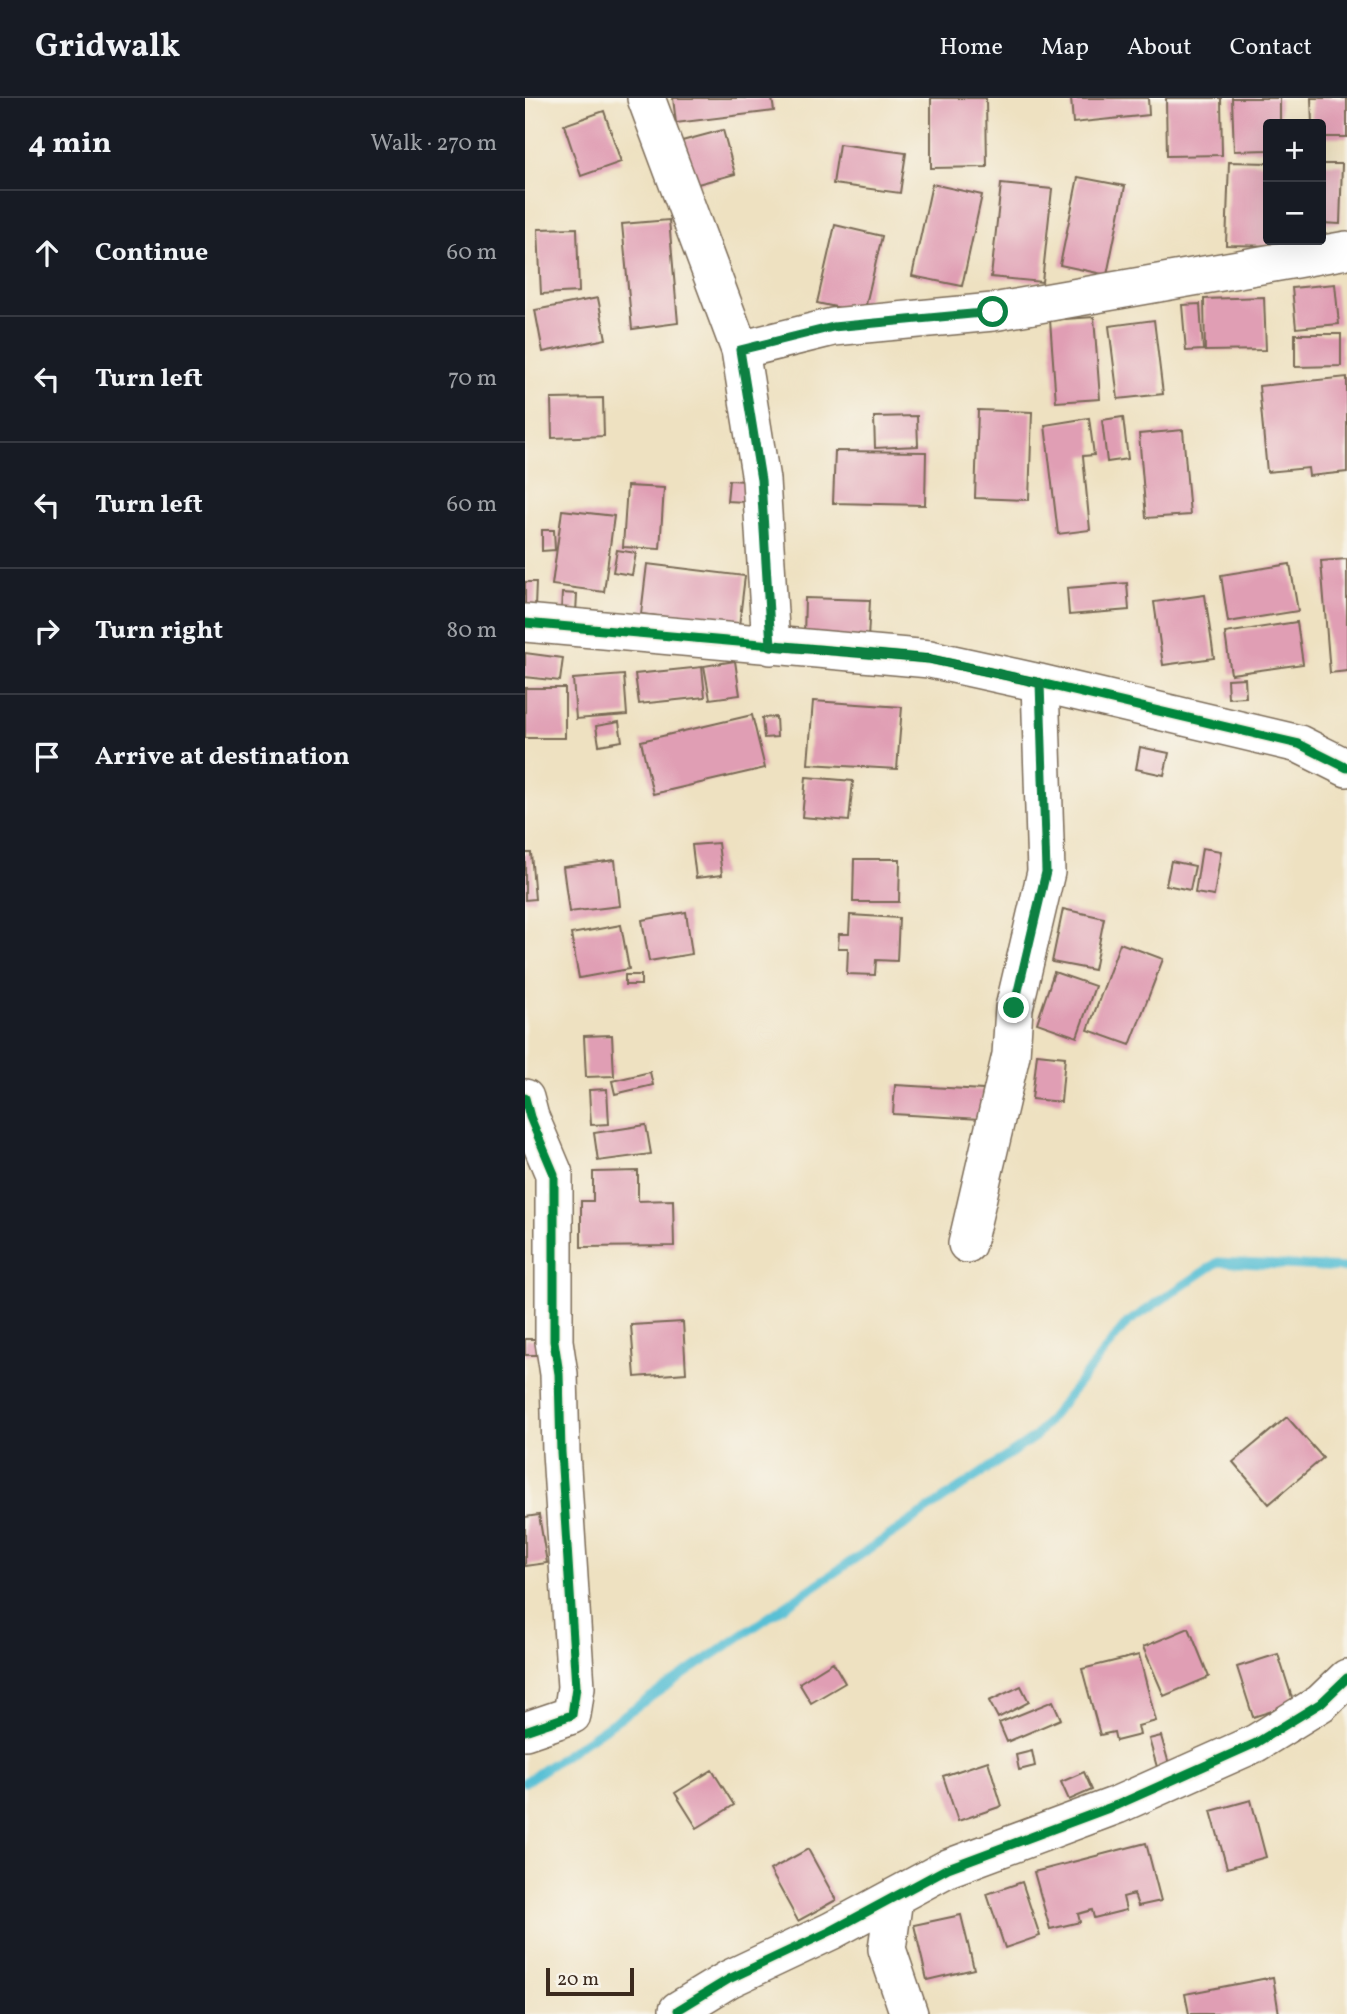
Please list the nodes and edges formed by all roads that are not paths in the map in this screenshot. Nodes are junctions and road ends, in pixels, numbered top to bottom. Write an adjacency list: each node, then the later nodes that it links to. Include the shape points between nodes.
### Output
1 (646, 98): 3 (street)
2 (1347, 250): 3 (street, via 993,312 833,327)
3 (740, 350): 5 (street, via 761,480)
4 (525, 623): 5 (street)
5 (771, 646): 6 (street, via 930,659)
6 (1040, 683): 7 (street, via 1299,744); 9 (street, via 1046,872 1014,1008 1011,1055)
7 (1347, 768)
8 (525, 1098): 11 (street, via 554,1174 554,1341 576,1687 572,1715)
9 (967, 1244)
10 (1347, 1678): 12 (street, via 1321,1703 1256,1743 1117,1805 948,1868)
11 (525, 1731)
12 (894, 1898): 13 (street); 14 (street)
13 (856, 1918): 14 (street); 15 (street, via 729,1979)
14 (887, 1949): 16 (street)
15 (678, 2010)
16 (909, 2014)

